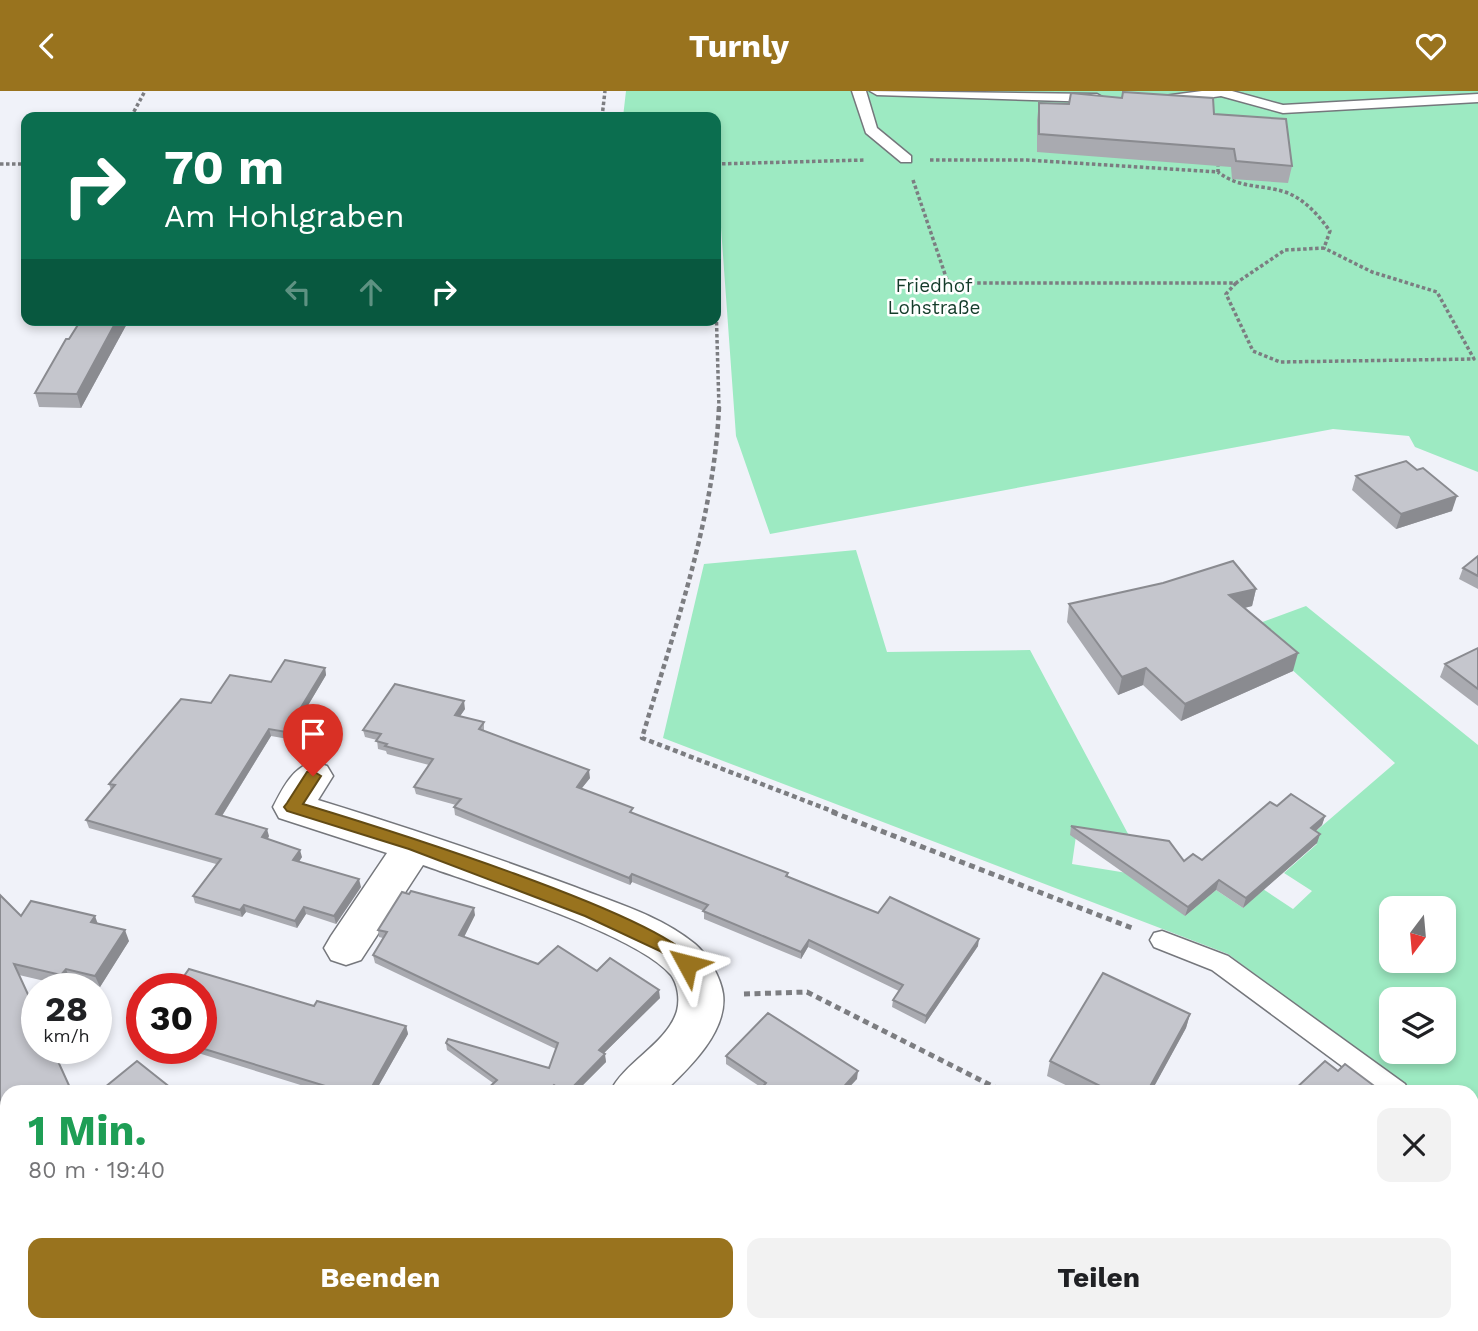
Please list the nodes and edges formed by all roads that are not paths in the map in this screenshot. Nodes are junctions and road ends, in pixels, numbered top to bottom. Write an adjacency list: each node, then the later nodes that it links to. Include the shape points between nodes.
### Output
1 (859, 91): 7 (lane, via 871,129)
2 (877, 91): 4 (lane)
3 (1217, 92): 5 (lane, via 1283,109); 6 (lane)
4 (1111, 98)
5 (1478, 98)
6 (1152, 99)
7 (906, 159)
8 (313, 776): 9 (street, via 293,807)
9 (415, 844): 11 (street); 12 (street, via 646,935 687,964 701,996 701,1010 694,1026)
10 (1162, 940): 13 (lane, via 1220,963)
11 (346, 948)
12 (639, 1085)
13 (1386, 1085)

